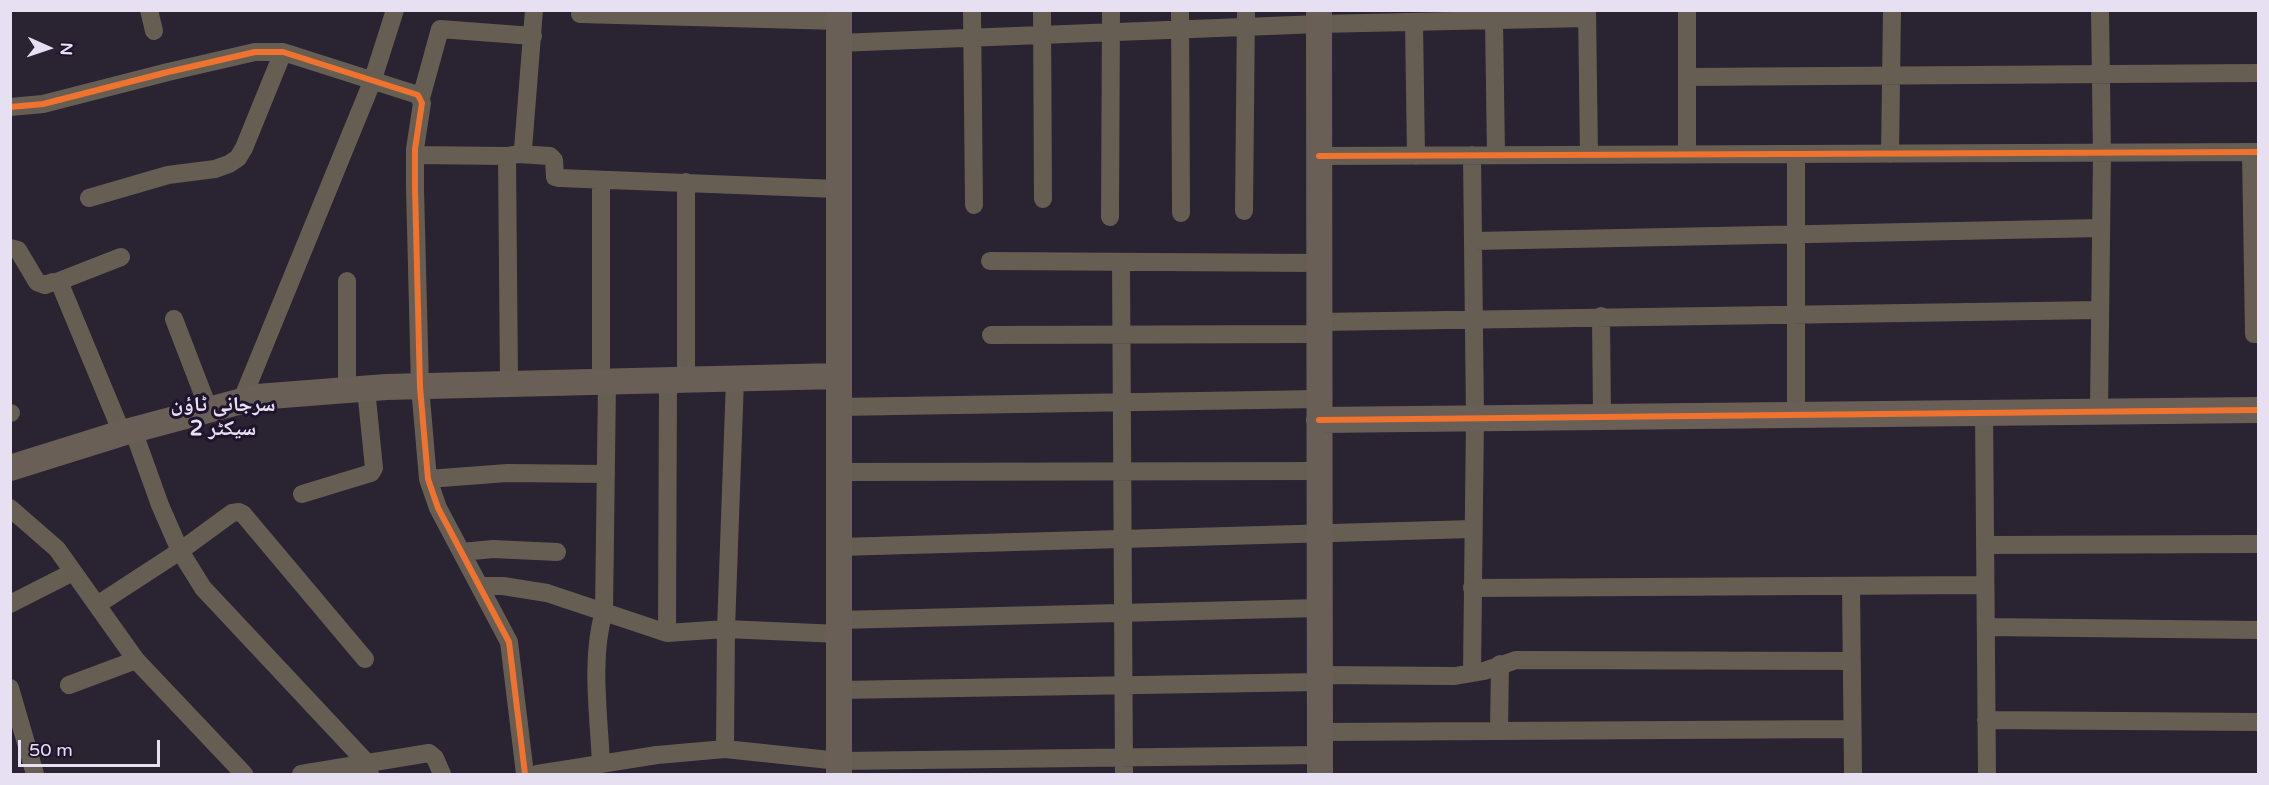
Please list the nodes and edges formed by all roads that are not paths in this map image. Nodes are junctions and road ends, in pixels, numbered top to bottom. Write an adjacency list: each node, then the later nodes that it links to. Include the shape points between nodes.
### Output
1 (148, 10): 21 (street)
2 (395, 10): 31 (street)
3 (534, 10): 24 (street)
4 (972, 10): 25 (street)
5 (1042, 10): 23 (street)
6 (1111, 10): 22 (street)
7 (1180, 10): 20 (street)
8 (1687, 10): 30 (street)
9 (1892, 10): 28 (street)
10 (2100, 10): 29 (street)
11 (635, 13): 12 (street); 19 (street)
12 (580, 14)
13 (1587, 14): 15 (street); 43 (street)
14 (1438, 16): 15 (street); 18 (street)
15 (1504, 16): 42 (street)
16 (1319, 17): 17 (street); 18 (street); 44 (street)
17 (1246, 19): 20 (street); 52 (street)
18 (1414, 22): 45 (street)
19 (839, 25): 25 (street); 48 (street)
20 (1180, 30): 22 (street); 53 (street)
21 (154, 31)
22 (1111, 32): 23 (street); 54 (street)
23 (1042, 35): 25 (street); 50 (street)
24 (533, 36): 32 (street, via 440,29); 40 (street, via 525,142 523,149)
25 (972, 38): 51 (street)
26 (283, 52): 31 (street); 33 (street, via 255,52 43,104); 49 (street, via 238,159 215,169 168,175)
27 (2259, 73): 29 (street)
28 (1891, 76): 29 (street); 30 (street); 37 (street)
29 (2101, 76): 38 (street)
30 (1687, 77): 35 (street)
31 (372, 82): 32 (street); 82 (street)
32 (421, 98): 39 (street)
33 (10, 107)
34 (2255, 152): 38 (street); 59 (street)
35 (1687, 154): 36 (street); 43 (street)
36 (1796, 154): 37 (street); 56 (street)
37 (1890, 154): 38 (street)
38 (2102, 154): 55 (street)
39 (415, 155): 40 (street); 80 (street)
40 (513, 155): 46 (street, via 550,156 555,177); 79 (street)
41 (1472, 155): 42 (street); 45 (street); 57 (street)
42 (1496, 155): 43 (street)
43 (1589, 155)
44 (1319, 156): 45 (street); 63 (street)
45 (1416, 156)
46 (601, 180): 47 (street); 78 (street)
47 (686, 182): 48 (street); 77 (street)
48 (837, 189): 75 (street)
49 (89, 198)
50 (1043, 199)
51 (974, 205)
52 (1244, 211)
53 (1180, 213)
54 (1110, 217)
55 (2101, 228): 56 (street); 66 (street)
56 (1796, 235): 57 (street); 67 (street)
57 (1474, 241): 69 (street)
58 (10, 248): 65 (street, via 18,250 37,282)
59 (2256, 248): 73 (street, via 2254,334)
60 (121, 256): 65 (street)
61 (990, 261): 62 (street)
62 (1121, 262): 63 (street); 72 (street)
63 (1319, 263): 71 (street)
64 (347, 281): 81 (street)
65 (57, 282): 93 (street)
66 (2100, 310): 67 (street); 88 (street)
67 (1796, 314): 68 (street); 90 (street)
68 (1601, 316): 69 (street); 91 (street)
69 (1474, 318): 71 (street); 92 (street)
70 (174, 319): 85 (street)
71 (1319, 328): 72 (street); 86 (street)
72 (1120, 334): 74 (street); 83 (street)
73 (2259, 334)
74 (991, 335)
75 (838, 376): 76 (street); 84 (street)
76 (735, 379): 77 (street); 123 (street)
77 (677, 380): 78 (street); 125 (street)
78 (604, 382): 79 (street); 98 (street)
79 (509, 384): 80 (street)
80 (420, 387): 81 (street); 99 (street)
81 (356, 390): 82 (street); 100 (street, via 374,468 370,473)
82 (241, 402): 85 (street)
83 (1121, 402): 84 (street); 86 (street); 95 (street)
84 (838, 407): 97 (street)
85 (209, 410): 93 (street)
86 (1319, 410): 92 (street); 96 (street)
87 (2259, 410): 88 (street)
88 (2099, 411): 89 (street)
89 (1984, 412): 90 (street); 106 (street)
90 (1796, 414): 91 (street)
91 (1602, 417): 92 (street)
92 (1475, 418): 102 (street)
93 (128, 432): 94 (street); 108 (street)
94 (10, 468)
95 (1121, 471): 96 (street); 97 (street); 104 (street)
96 (1320, 471): 103 (street)
97 (838, 472): 107 (street)
98 (606, 474): 99 (street, via 507,473); 119 (street)
99 (428, 479): 109 (street, via 438,508)
100 (302, 494)
101 (10, 508): 111 (street, via 57,549)
102 (1473, 530): 103 (street); 115 (street)
103 (1319, 533): 104 (street); 118 (street)
104 (1122, 538): 107 (street); 120 (street)
105 (2259, 544): 106 (street)
106 (1985, 545): 112 (street)
107 (839, 547): 121 (street)
108 (180, 551): 117 (street); 126 (street, via 232,513 243,514); 145 (street, via 203,588)
109 (462, 552): 110 (street); 113 (street)
110 (557, 552)
111 (72, 572): 116 (street); 117 (street)
112 (1985, 585): 114 (street); 122 (street)
113 (480, 586): 119 (street, via 547,593); 150 (street, via 511,648)
114 (1851, 586): 115 (street); 128 (street)
115 (1472, 588): 130 (street)
116 (10, 604)
117 (98, 605): 127 (street)
118 (1319, 608): 120 (street); 131 (street)
119 (604, 612): 125 (street); 142 (street, via 597,636)
120 (1122, 612): 121 (street); 133 (street)
121 (839, 627): 123 (street); 135 (street)
122 (1986, 627): 124 (street); 136 (street)
123 (726, 629): 125 (street); 140 (street)
124 (2259, 630)
125 (667, 633)
126 (365, 659)
127 (136, 660): 132 (street); 147 (street)
128 (1852, 661): 129 (street, via 1516,660); 138 (street)
129 (1500, 664): 130 (street); 139 (street)
130 (1472, 673): 131 (street)
131 (1320, 679): 133 (street); 141 (street)
132 (69, 685)
133 (1123, 685): 135 (street); 143 (street)
134 (10, 688): 146 (street)
135 (839, 690): 144 (street)
136 (1986, 720): 137 (street); 153 (street)
137 (2259, 722)
138 (1852, 729): 139 (street); 152 (street)
139 (1499, 731): 141 (street)
140 (725, 749): 142 (street); 144 (street)
141 (1320, 754): 143 (street)
142 (601, 764): 151 (street)
143 (1123, 766): 144 (street)
144 (839, 768)
145 (369, 769): 148 (street); 149 (street, via 429,753)
146 (35, 774)
147 (244, 774)
148 (301, 774)
149 (442, 774)
150 (525, 774)
151 (537, 774)
152 (1853, 774)
153 (1987, 774)

